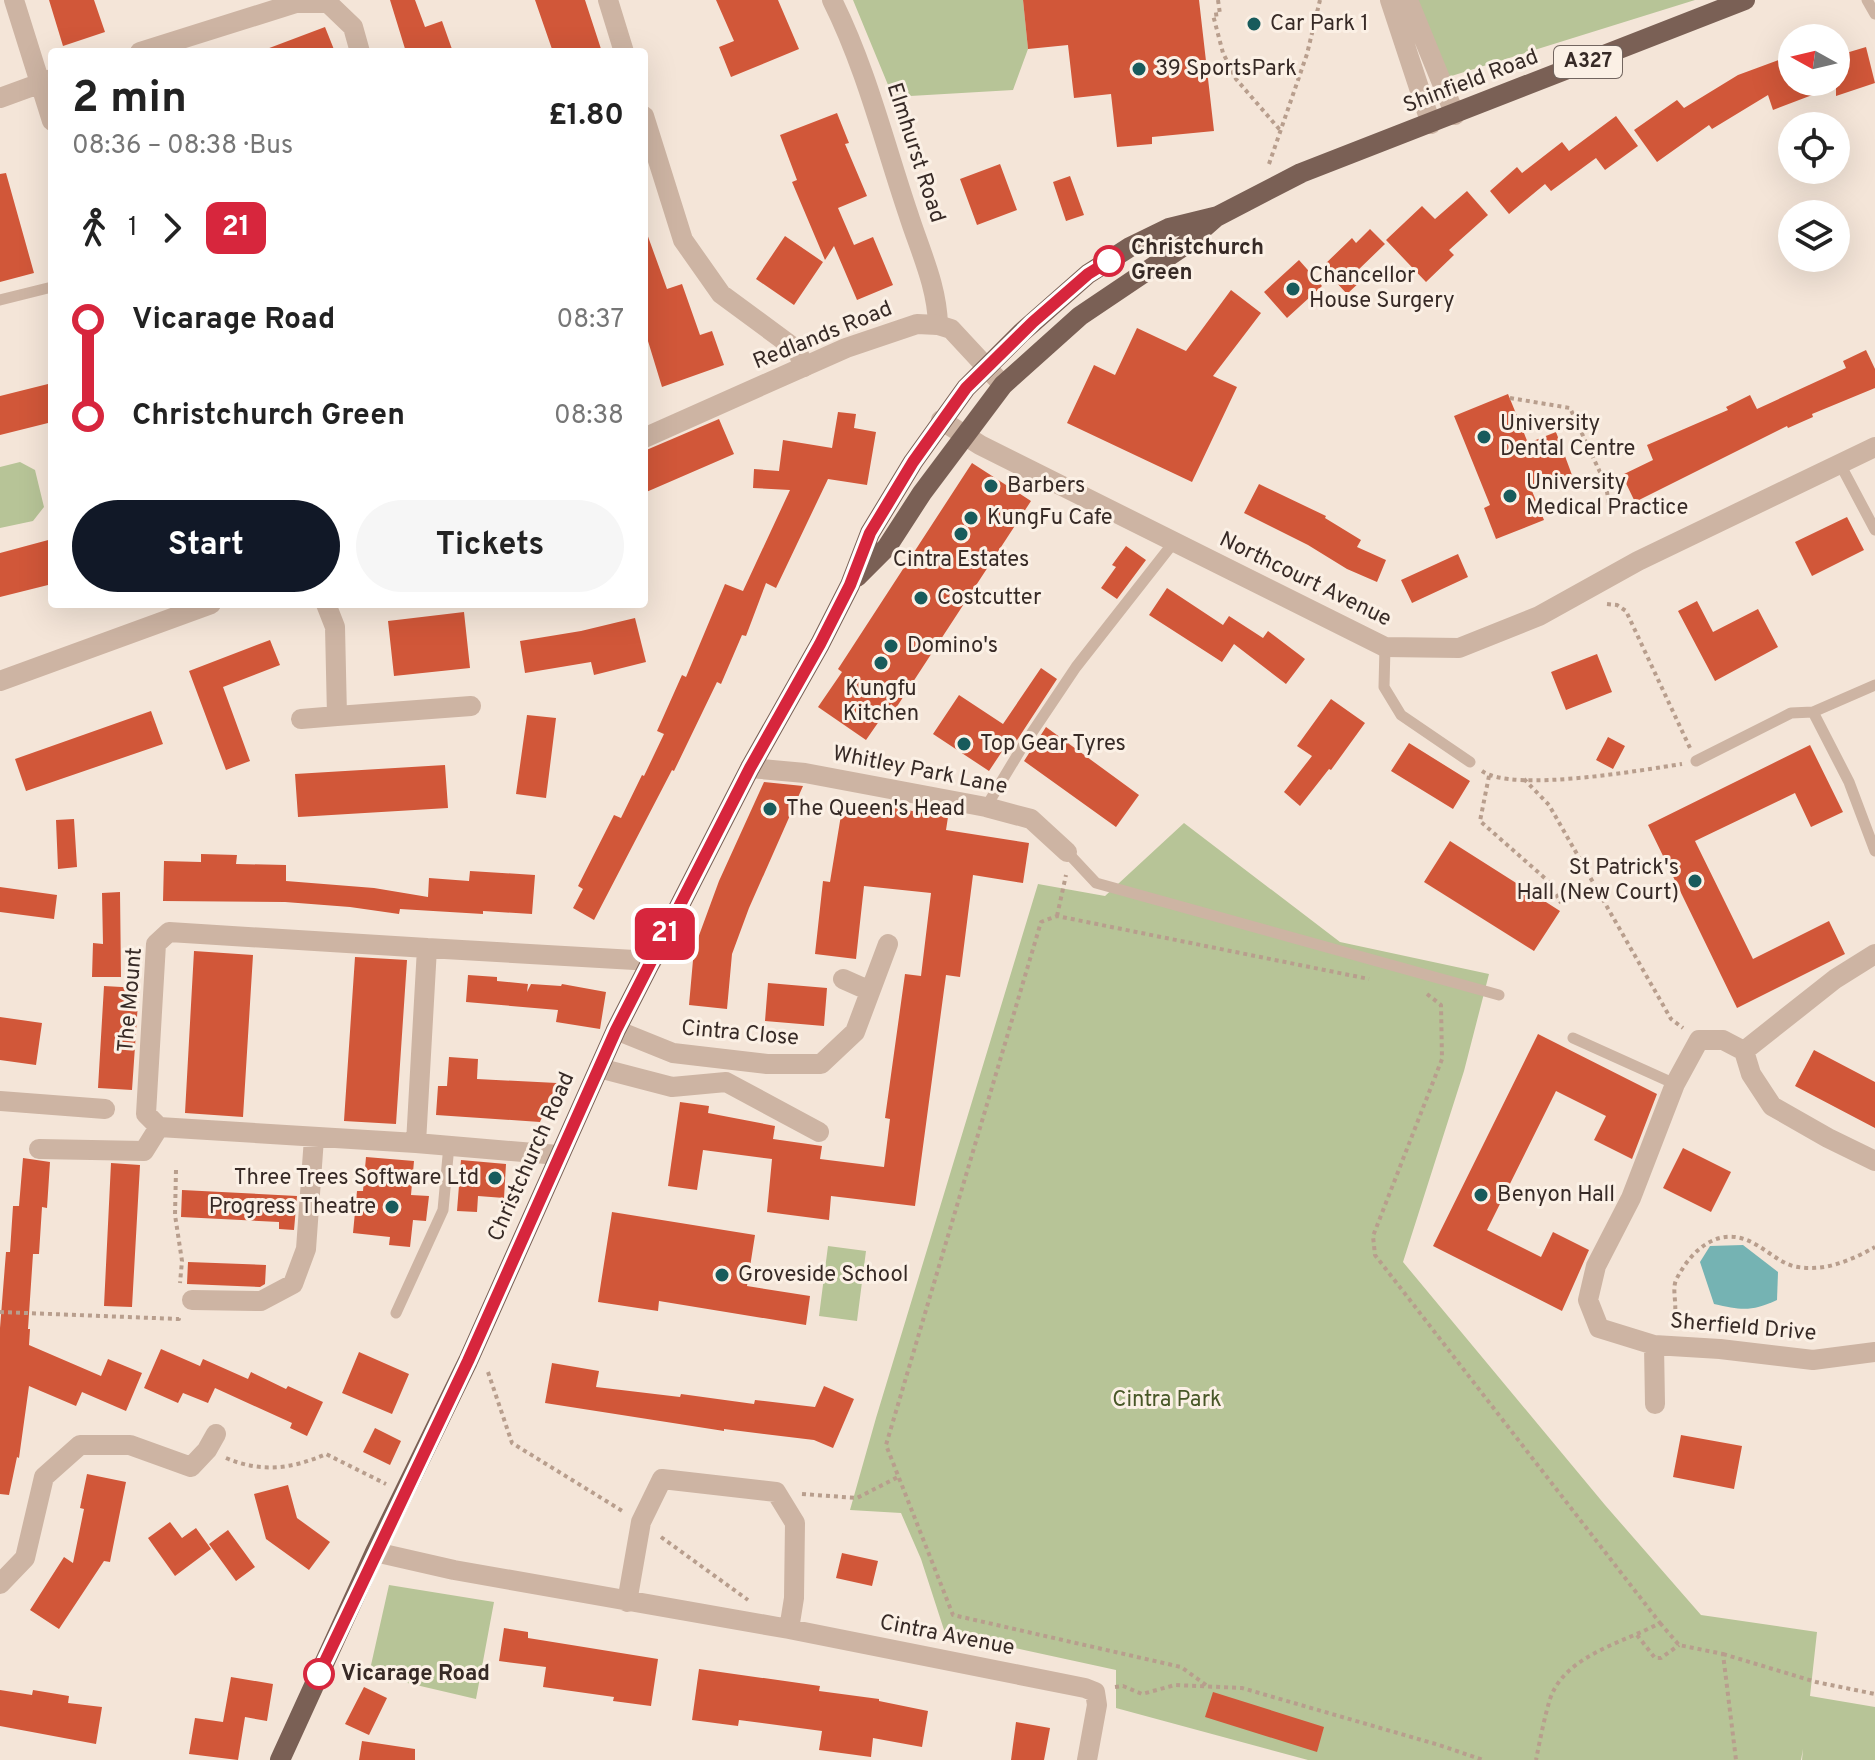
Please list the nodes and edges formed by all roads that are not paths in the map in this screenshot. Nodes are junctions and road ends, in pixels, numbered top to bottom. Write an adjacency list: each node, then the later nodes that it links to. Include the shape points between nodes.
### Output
1 (14, 0): 12 (street)
2 (608, 0): 11 (street)
3 (832, 0): 20 (street, Elmhurst Road, via 867,83 936,291)
4 (1390, 0): 15 (street)
5 (1408, 0): 14 (street)
6 (1745, 0): 14 (main road, Shinfield Road / A327)
7 (1867, 0): 8 (lane)
8 (1875, 14)
9 (153, 48): 10 (street, via 296,3 328,3 353,27)
10 (359, 48)
11 (623, 48)
12 (46, 81): 13 (street)
13 (0, 98)
14 (1455, 115): 15 (main road, Shinfield Road / A327)
15 (1431, 124): 17 (main road, Shinfield Road / A327, via 1301,173)
16 (648, 129): 21 (street, via 683,240 721,294 797,350)
17 (1218, 216): 22 (main road, Shinfield Road / A327, via 1169,228 1088,274); 23 (main road, Shinfield Road / A327, via 1181,248 1080,316)
18 (48, 288): 19 (lane)
19 (0, 300)
20 (938, 325): 21 (street, Redlands Road, via 917,324 879,335); 22 (street, via 951,329)
21 (804, 367): 25 (street, Redlands Road)
22 (986, 367): 23 (street); 24 (main road, Christchurch Road / A327)
23 (1003, 385): 26 (main road, Christchurch Road / A327)
24 (941, 420): 26 (street, Northcourt Avenue); 31 (main road, Christchurch Road / A327, via 870,533)
25 (648, 436)
26 (964, 436): 30 (street, Northcourt Avenue); 31 (main road, Christchurch Road / A327, via 887,547)
27 (1875, 447): 28 (street, Northcourt Avenue)
28 (1840, 464): 29 (lane); 34 (street, Northcourt Avenue, via 1638,561 1539,616 1459,648)
29 (1875, 530)
30 (1174, 542): 34 (street, Northcourt Avenue); 44 (lane, via 1076,667)
31 (850, 585): 43 (main road, Christchurch Road / A327)
32 (328, 608): 39 (street, via 335,627)
33 (183, 609): 35 (street)
34 (1385, 647): 42 (lane, via 1384,687 1401,715)
35 (0, 681)
36 (1875, 685): 38 (lane)
37 (471, 706): 39 (street)
38 (1813, 712): 41 (lane, via 1791,713); 45 (lane, via 1849,782)
39 (337, 716): 40 (street)
40 (301, 719)
41 (1696, 761)
42 (1470, 762)
43 (750, 768): 44 (street, Whitley Park Lane, via 805,773); 50 (main road, Christchurch Road / A327)
44 (986, 807): 46 (street, Whitley Park Lane, via 1031,819)
45 (1875, 851)
46 (1067, 852): 53 (lane, via 1096,883)
47 (888, 944): 52 (street, Cintra Close)
48 (427, 948): 50 (street, The Mount); 61 (street, The Mount, via 169,932 156,944 146,1114); 64 (street)
49 (1875, 954): 56 (street)
50 (652, 961): 54 (main road, Christchurch Road / A327)
51 (843, 979): 52 (street)
52 (870, 991): 54 (street, Cintra Close, via 855,1032 821,1064 767,1064 673,1053)
53 (1499, 995)
54 (616, 1030): 57 (main road, Christchurch Road / A327)
55 (1573, 1038): 58 (lane)
56 (1744, 1051): 58 (street, Sherfield Drive, via 1723,1040 1699,1040); 68 (street, via 1751,1074 1772,1106)
57 (599, 1068): 62 (street, via 672,1087 726,1082); 67 (main road, Christchurch Road / A327)
58 (1675, 1084): 71 (street, Sherfield Drive, via 1631,1198 1596,1266 1588,1300 1599,1328)
59 (0, 1101): 60 (street)
60 (105, 1109)
61 (159, 1127): 63 (street); 66 (street, via 144,1151)
62 (819, 1132)
63 (314, 1138): 64 (street); 69 (street, via 306,1249 293,1284 261,1301)
64 (416, 1143): 65 (street)
65 (449, 1145): 67 (street); 70 (lane, via 443,1210)
66 (39, 1149)
67 (558, 1155): 75 (main road, Christchurch Road / A327, via 468,1361)
68 (1875, 1161)
69 (184, 1298)
70 (396, 1313)
71 (1658, 1346): 72 (street, Sherfield Drive, via 1813,1360); 73 (street, Sherfield Drive)
72 (1875, 1352)
73 (1655, 1404)
74 (212, 1442): 76 (street, via 191,1467 130,1445 80,1445 44,1477 25,1558)
75 (375, 1552): 77 (street, Cintra Avenue); 79 (main road, Christchurch Road / A327)
76 (0, 1584)
77 (627, 1602): 78 (street, Cintra Avenue); 78 (street, via 641,1522 662,1479 776,1492 795,1523)
78 (789, 1629): 80 (street, Cintra Avenue, via 1095,1692)
79 (280, 1760)
80 (1087, 1760)

